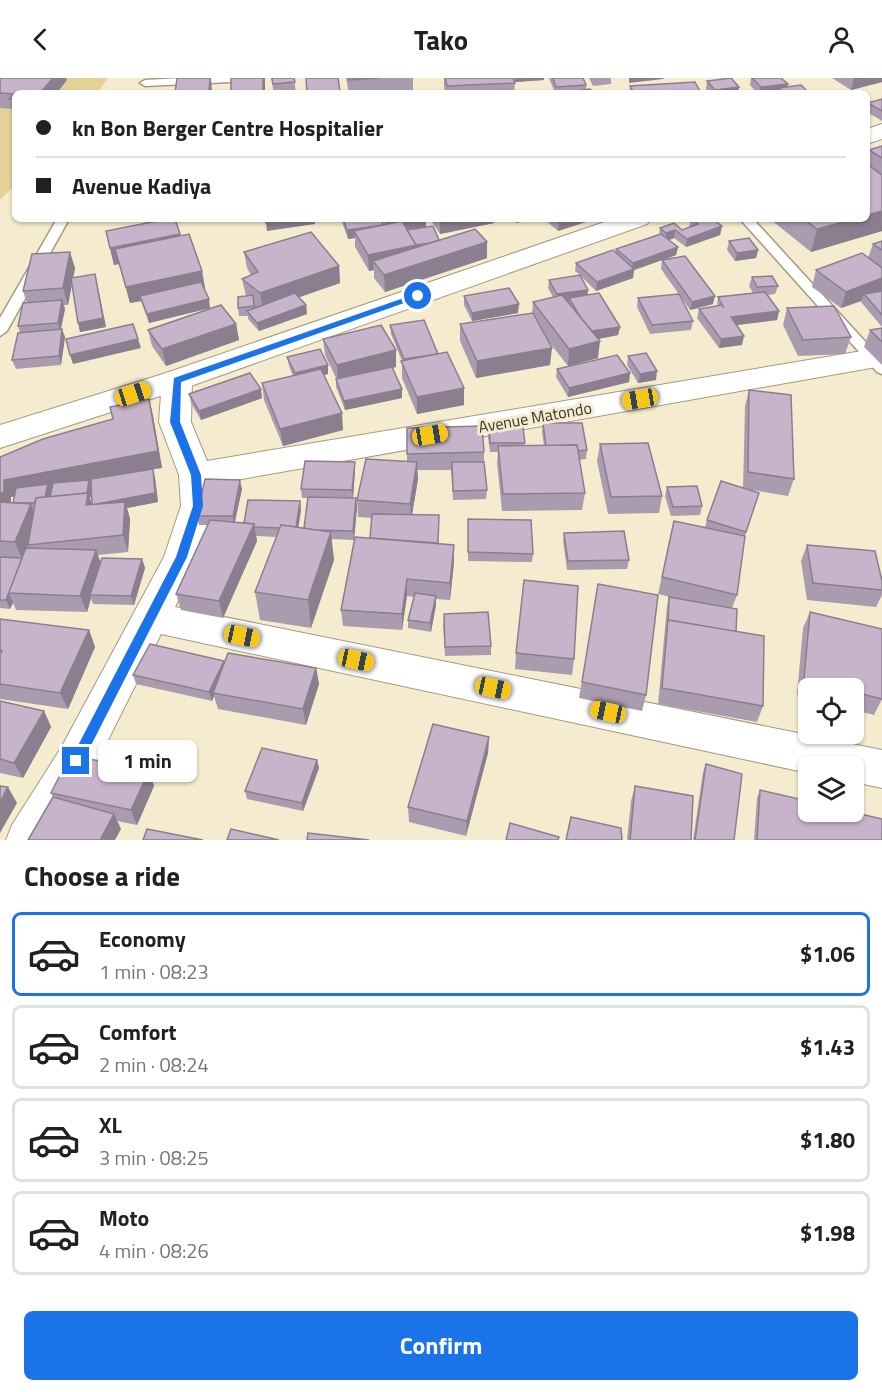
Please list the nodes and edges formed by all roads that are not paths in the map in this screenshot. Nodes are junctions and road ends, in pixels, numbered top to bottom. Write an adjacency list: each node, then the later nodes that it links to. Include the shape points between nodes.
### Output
1 (252, 78): 2 (lane)
2 (144, 85)
3 (61, 222): 6 (lane)
4 (629, 222): 8 (street)
5 (749, 222): 7 (lane)
6 (0, 332)
7 (878, 364): 10 (street, Avenue Matondo)
8 (177, 380): 9 (street); 10 (street, via 175,422)
9 (0, 437)
10 (196, 475): 11 (street, via 198,506 182,557)
11 (151, 617): 12 (street); 13 (street, via 76,761)
12 (882, 769)
13 (28, 840)

